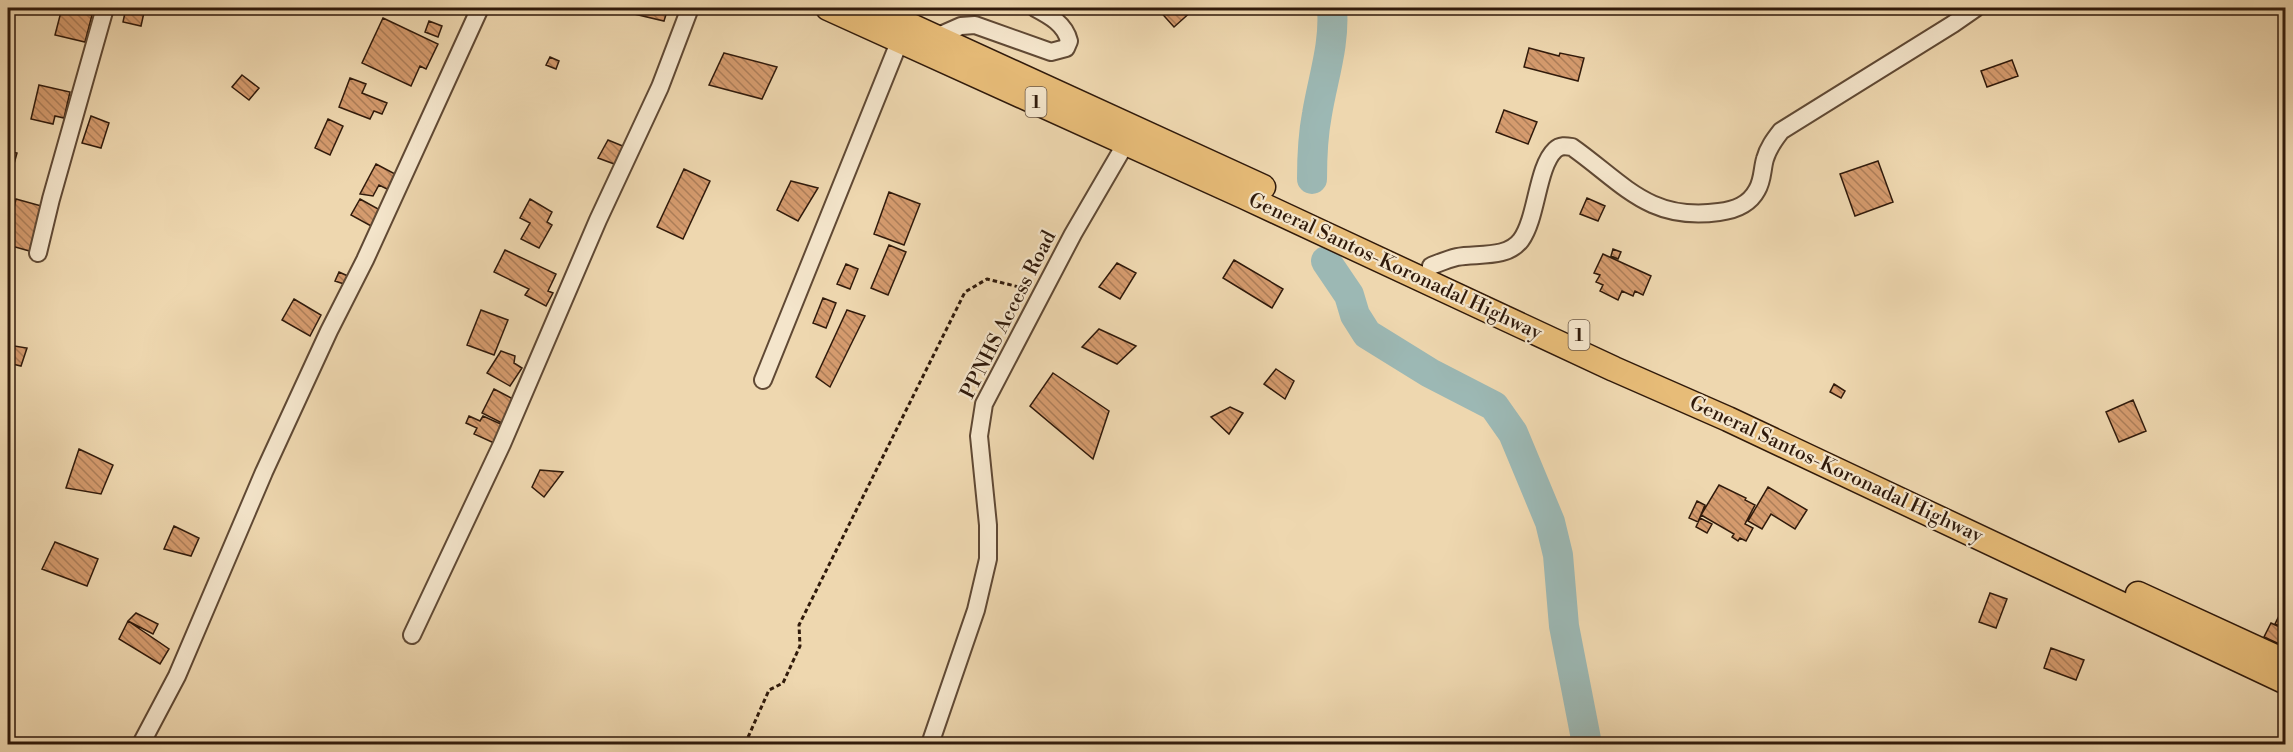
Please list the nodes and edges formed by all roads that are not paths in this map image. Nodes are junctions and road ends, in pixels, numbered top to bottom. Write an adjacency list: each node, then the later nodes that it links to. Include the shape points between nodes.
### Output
1 (105, 8): 11 (street)
2 (480, 8): 17 (street, via 264,472 177,676)
3 (690, 8): 14 (street, via 660,87 502,444)
4 (828, 8): 9 (highway, General Santos-Koronadal Highway / 1)
5 (872, 8): 8 (highway, General Santos-Koronadal Highway / 1)
6 (1035, 8): 8 (street, via 1063,28 1069,41 1066,48 1051,52 975,25)
7 (1976, 8): 12 (street, via 1781,131 1770,145 1758,190 1746,204 1706,214 1657,207 1633,196 1572,147 1563,146 1549,160 1526,231 1515,246 1498,253 1455,257)
8 (936, 37): 10 (highway, General Santos-Koronadal Highway / 1)
9 (900, 40): 10 (highway, General Santos-Koronadal Highway / 1); 13 (street)
10 (1129, 134): 12 (highway, General Santos-Koronadal Highway / 1); 16 (highway, General Santos-Koronadal Highway / 1, via 1614,369); 18 (street, PPNHS Access Road, via 984,404 980,453 988,559 976,610)
11 (38, 253)
12 (1431, 266): 15 (highway, General Santos-Koronadal Highway / 1)
13 (763, 380)
14 (412, 635)
15 (2286, 662)
16 (2286, 682)
17 (141, 744)
18 (930, 744)

